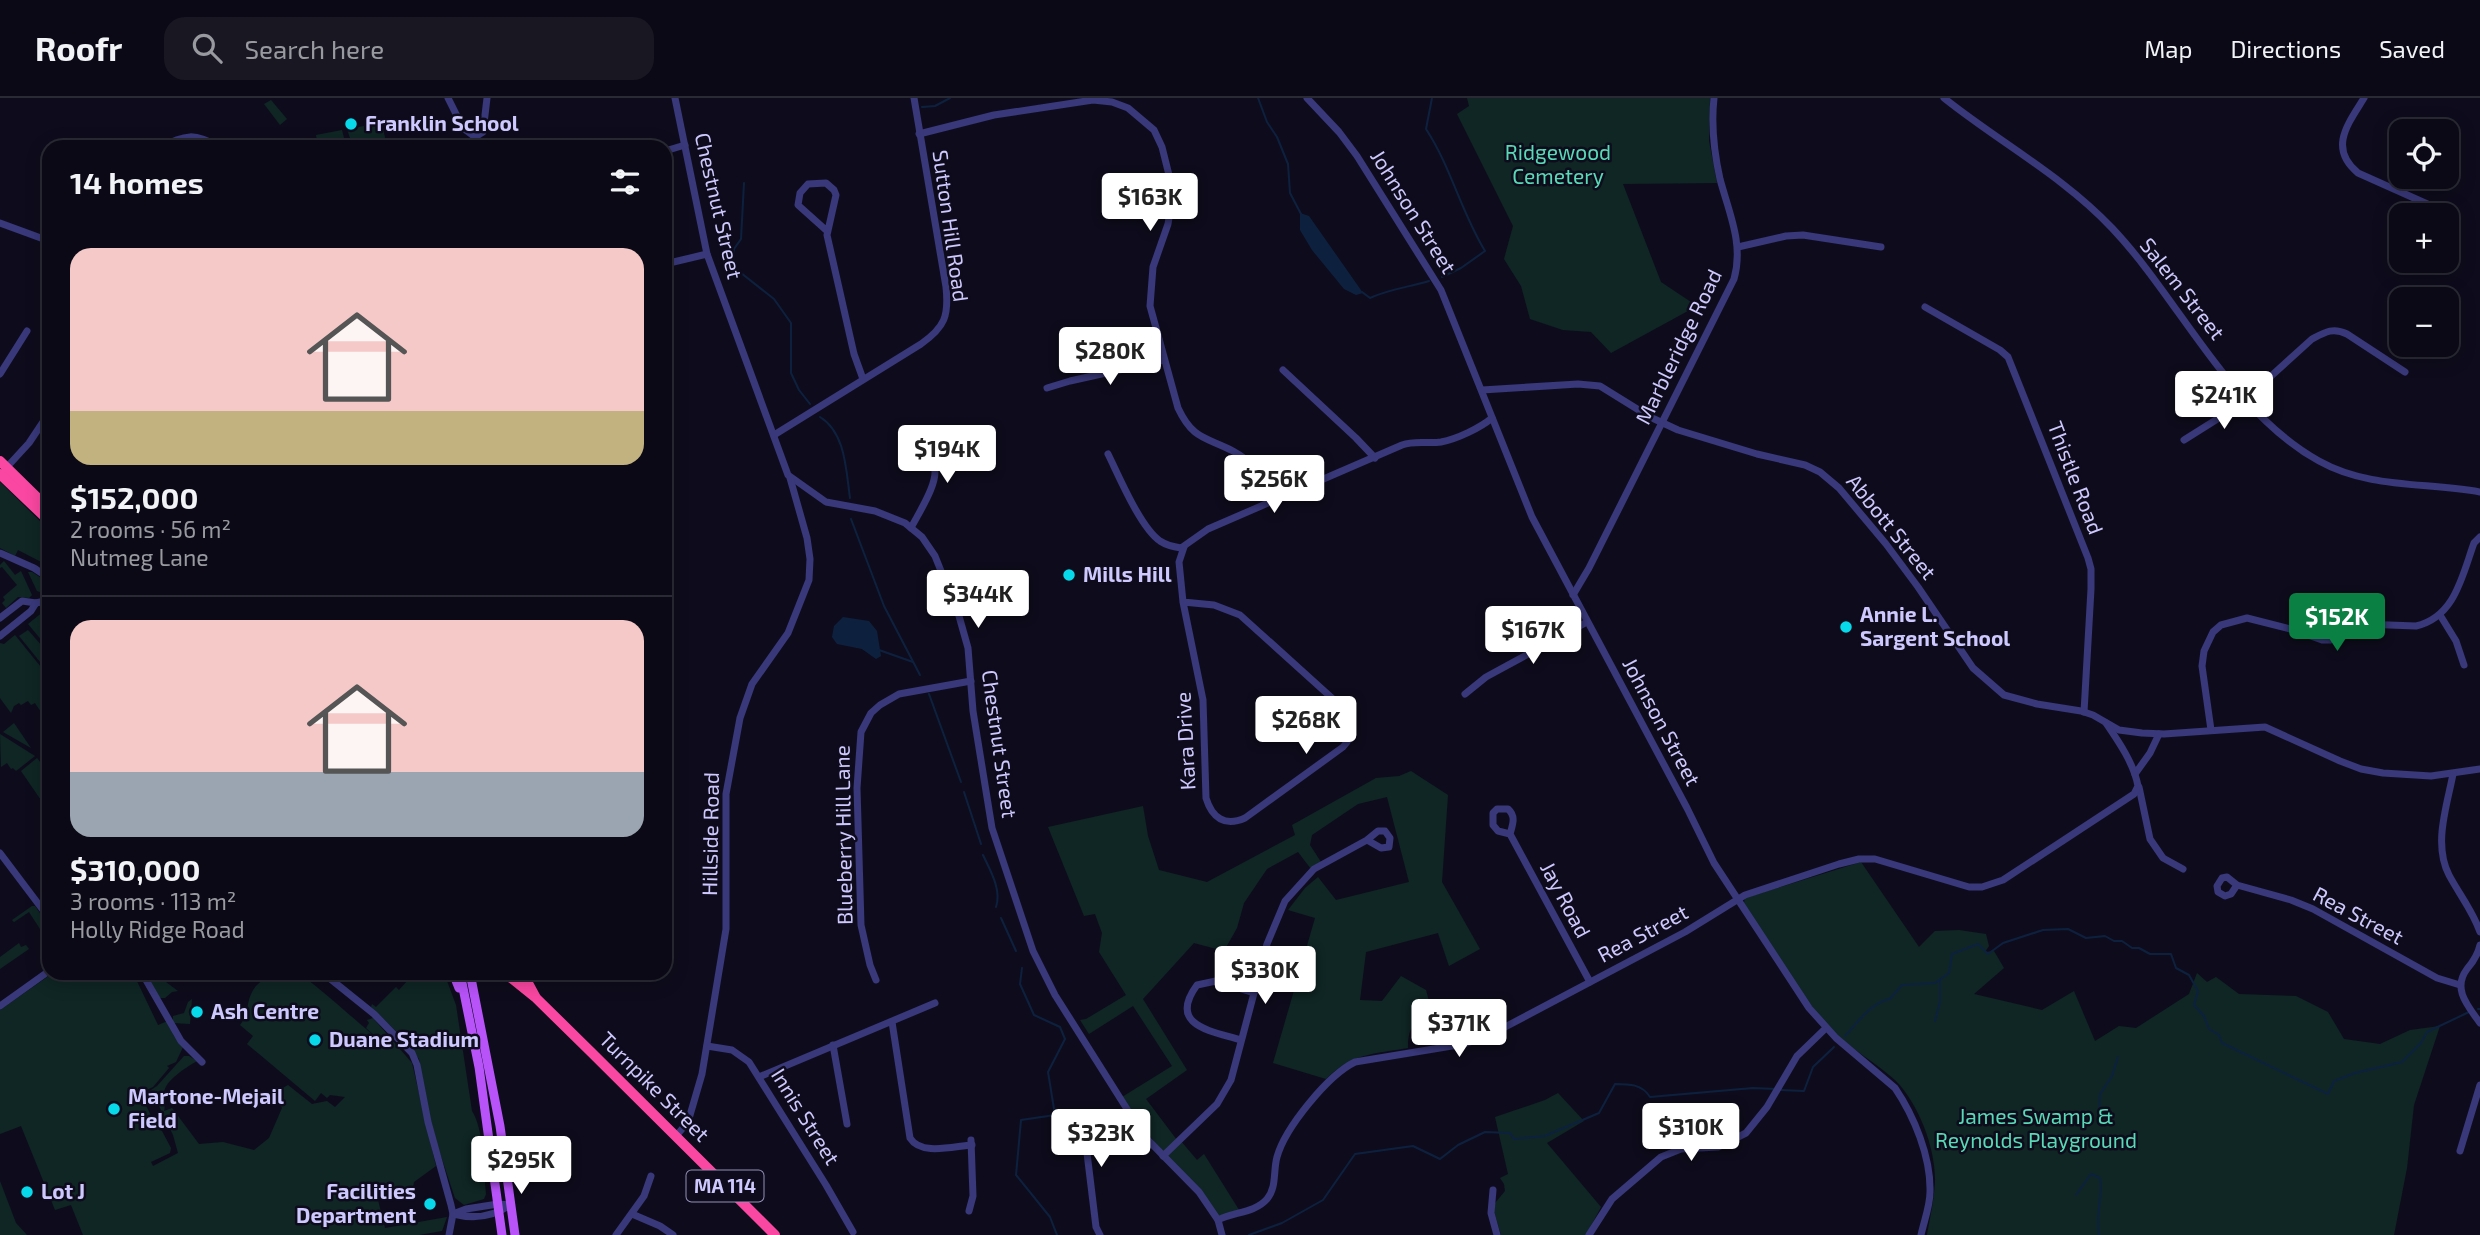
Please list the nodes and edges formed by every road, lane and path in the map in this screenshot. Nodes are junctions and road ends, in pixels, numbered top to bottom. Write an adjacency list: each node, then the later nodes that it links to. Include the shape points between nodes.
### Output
1 (448, 98): 2 (street, via 470,136 478,136 484,128)
2 (487, 98)
3 (675, 98): 12 (street, Chestnut Street)
4 (914, 98): 9 (street, Sutton Hill Road)
5 (1307, 98): 30 (street, Johnson Street, via 1357,156 1441,290)
6 (1714, 98): 18 (street, Marbleridge Road, via 1716,159)
7 (1944, 98): 31 (street, Salem Street, via 2074,193 2112,228)
8 (2364, 98): 14 (street, via 2342,141 2349,166)
9 (919, 134): 24 (street, via 1004,113 1093,100 1120,105 1144,120 1158,137 1171,188 1171,213 1150,288 1152,317); 28 (street, Sutton Hill Road, via 946,287 945,318 932,336)
10 (178, 140): 11 (street, via 196,136)
11 (204, 140)
12 (685, 145): 13 (street); 20 (street, Chestnut Street)
13 (672, 149)
14 (2425, 203)
15 (0, 223): 17 (street)
16 (827, 231): 16 (street, via 835,190 822,182 808,184 798,205); 28 (street)
17 (42, 238)
18 (1738, 247): 19 (street, via 1803,235); 34 (street, Marbleridge Road, via 1734,279)
19 (1881, 247)
20 (707, 254): 21 (street); 35 (street, Chestnut Street)
21 (672, 262)
22 (1925, 307): 64 (street, Thistle Road, via 2008,357 2088,558 2091,589)
23 (27, 331): 25 (street)
24 (1164, 360): 29 (street); 44 (street, via 1178,408 1193,431 1244,458)
25 (1, 368)
26 (1283, 370): 39 (street)
27 (2404, 372): 31 (street, via 2347,334 2326,331)
28 (863, 379): 35 (street, Sutton Hill Road)
29 (1048, 388)
30 (1482, 390): 32 (street, Johnson Street); 34 (street, Abbott Street, via 1592,384)
31 (2246, 399): 36 (street); 42 (street, Salem Street, via 2292,443 2338,470 2376,481)
32 (1492, 418): 39 (street, via 1444,441 1412,442); 53 (street, Johnson Street, via 1526,503)
33 (42, 422): 40 (street, via 20,454)
34 (1662, 423): 53 (street, Marbleridge Road); 64 (street, Abbott Street, via 1734,448 1805,465 1828,477 1886,544 1960,652 1987,683 2004,695)
35 (774, 435): 41 (street, Chestnut Street)
36 (2184, 440)
37 (918, 451): 48 (street, via 933,463 936,473)
38 (1108, 454): 50 (street, via 1154,536)
39 (1375, 458): 44 (street)
40 (2, 467): 46 (highway); 47 (highway)
41 (790, 477): 43 (street, Chestnut Street); 45 (street, Hillside Road)
42 (2480, 492)
43 (813, 494): 45 (street); 48 (street, Chestnut Street, via 831,504 875,511)
44 (1283, 496): 50 (street, via 1208,529)
45 (797, 502): 104 (street, Hillside Road, via 809,549 809,580 788,633 749,691 734,741 725,814 727,916)
46 (42, 503)
47 (42, 513)
48 (911, 528): 62 (street, Chestnut Street, via 929,545 946,579 965,637)
49 (2480, 537): 57 (street, via 2457,592)
50 (1184, 547): 55 (street, Kara Drive, via 1179,562)
51 (0, 553): 52 (street)
52 (42, 573)
53 (1573, 595): 59 (street, Johnson Street)
54 (42, 602): 56 (street)
55 (1183, 602): 55 (street, Kara Drive, via 1214,605 1240,615 1351,719 1350,740 1343,747 1233,823 1217,818 1206,798 1203,701)
56 (36, 603): 58 (street, via 22,601); 60 (street)
57 (2440, 615): 61 (street); 66 (street, via 2416,626 2362,624 2331,640 2247,618 2221,625 2204,651 2202,666)
58 (0, 618)
59 (1587, 622): 63 (street, via 1486,677); 77 (street, Johnson Street, via 1708,854)
60 (0, 636)
61 (2464, 665)
62 (971, 681): 90 (street, Blueberry Hill Lane, via 900,694 871,713 861,732 857,788 861,925); 108 (street, Chestnut Street, via 989,814 1028,939 1050,986)
63 (1465, 694)
64 (2084, 712): 65 (street, Abbott Street)
65 (2106, 723): 67 (street, Abbott Street, via 2119,730); 69 (street)
66 (2211, 730): 67 (street, Abbott Street); 70 (street, Abbott Street, via 2265,727 2361,769 2421,776)
67 (2159, 734): 69 (street)
68 (2480, 769): 70 (street, Abbott Street)
69 (2135, 774): 71 (street)
70 (2453, 774): 79 (street, via 2442,855)
71 (2138, 786): 75 (street, via 2150,839 2162,858); 77 (street, Rea Street, via 2134,794 2025,868 1992,885 1969,887 1864,859)
72 (1510, 834): 91 (street, Jay Road)
73 (1367, 840): 93 (street, via 1314,869 1285,901)
74 (0, 853): 78 (street)
75 (2183, 869)
76 (2237, 885): 92 (street, Rea Street, via 2313,909 2437,978)
77 (1737, 900): 91 (street, Rea Street); 101 (street, Johnson Street)
78 (42, 909)
79 (2480, 932)
80 (2480, 945): 92 (street)
81 (42, 976): 97 (street)
82 (146, 980): 105 (street, via 181,1041)
83 (332, 980): 118 (street, via 412,1053)
84 (455, 980): 98 (main road)
85 (461, 980): 98 (main road)
86 (471, 980): 95 (main road)
87 (476, 980): 95 (main road)
88 (514, 980): 94 (highway, Turnpike Street / MA 114)
89 (525, 980): 94 (highway, Turnpike Street / MA 114)
90 (876, 980)
91 (1590, 982): 120 (street, Rea Street, via 1476,1040 1360,1061 1344,1068 1292,1127 1278,1154 1267,1199 1257,1207)
92 (2459, 985): 100 (street)
93 (1254, 993): 102 (street); 102 (street, via 1216,981 1197,985 1190,995 1187,1007 1197,1027)
94 (535, 997): 110 (highway, Turnpike Street / MA 114)
95 (475, 999): 115 (main road)
96 (935, 1003): 99 (street)
97 (0, 1006)
98 (468, 1016): 116 (main road)
99 (892, 1022): 103 (street); 117 (street, via 913,1143 920,1148 971,1142 973,1196)
100 (2480, 1023)
101 (1826, 1028): 131 (street, via 1797,1056 1759,1119 1736,1139 1711,1148 1675,1150 1661,1157 1612,1199); 132 (street, Johnson Street, via 1895,1088 1908,1110 1928,1168 1930,1191)
102 (1241, 1040): 112 (street, via 1231,1080 1217,1104)
103 (834, 1045): 106 (street); 109 (street)
104 (707, 1046): 106 (street, Innis Street, via 738,1053); 110 (street, Hillside Road, via 693,1109)
105 (202, 1062)
106 (759, 1077): 121 (street, Innis Street)
107 (2480, 1085): 111 (street)
108 (1130, 1115): 112 (street, Chestnut Street); 128 (street, via 1104,1132 1087,1153)
109 (847, 1124)
110 (676, 1136): 127 (highway, Turnpike Street / MA 114)
111 (2459, 1151)
112 (1163, 1156): 120 (street, Chestnut Street, via 1192,1182)
113 (651, 1176): 119 (street)
114 (1493, 1190): 130 (street, via 1491,1213)
115 (510, 1205): 116 (street); 124 (main road)
116 (498, 1208): 118 (street); 123 (main road)
117 (969, 1211)
118 (453, 1214): 122 (street)
119 (632, 1214): 125 (street); 126 (street)
120 (1217, 1220): 129 (street, Chestnut Street)
121 (853, 1232)
122 (449, 1235)
123 (502, 1235)
124 (515, 1235)
125 (616, 1235)
126 (673, 1235)
127 (775, 1235)
128 (1100, 1235)
129 (1222, 1235)
130 (1497, 1235)
131 (1589, 1235)
132 (1921, 1235)

